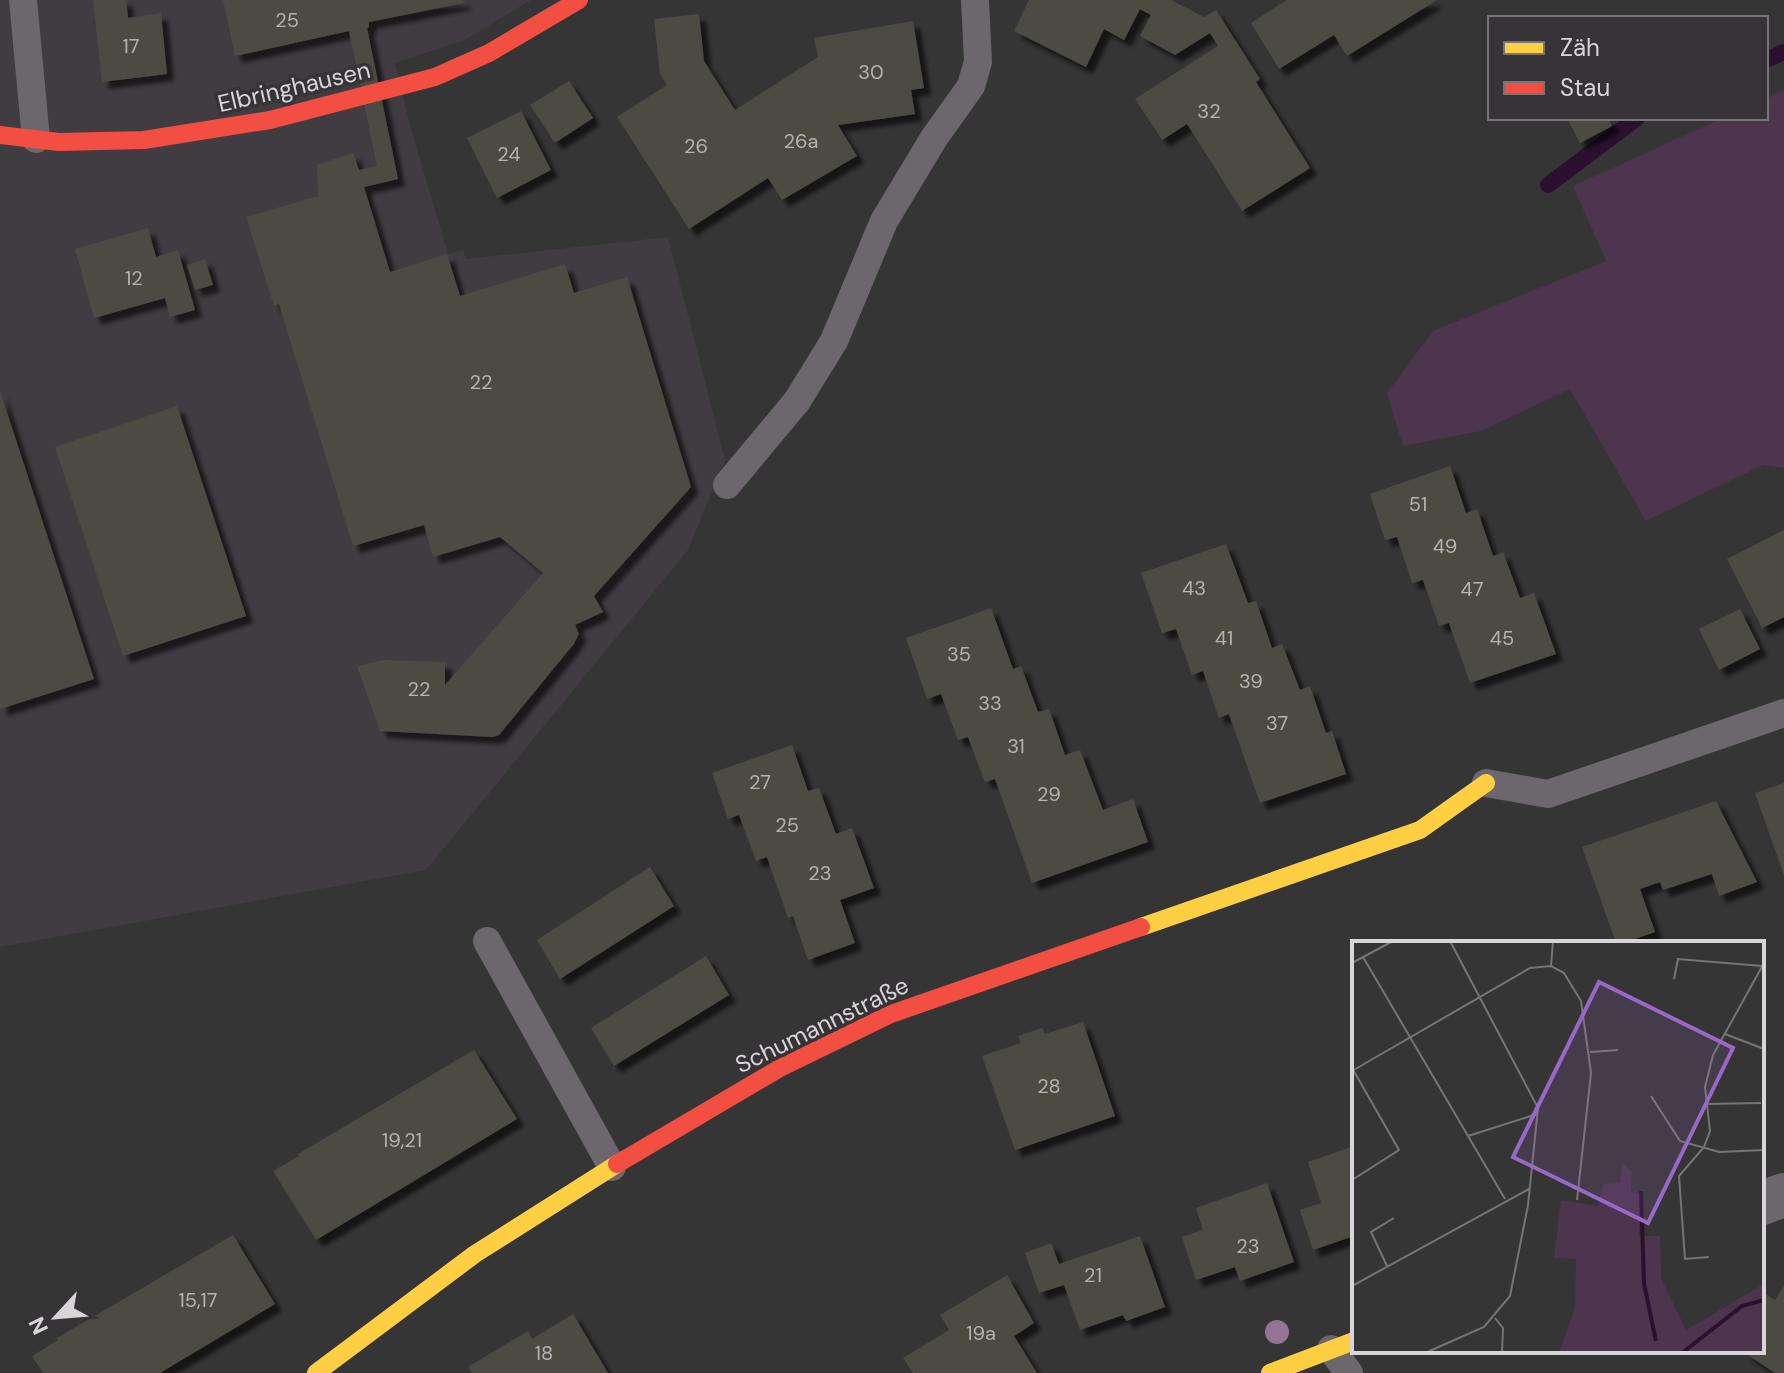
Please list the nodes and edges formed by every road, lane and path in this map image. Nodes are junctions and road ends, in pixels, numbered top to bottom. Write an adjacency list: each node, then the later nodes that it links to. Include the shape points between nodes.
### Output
1 (23, 0): 5 (lane)
2 (579, 0): 5 (street, Elbringhausen, via 489,53 435,77 354,100 144,140)
3 (975, 0): 6 (lane, via 978,62 971,86 884,221 826,353 797,401)
4 (0, 135): 5 (street, Elbringhausen)
5 (36, 139)
6 (727, 485)
7 (1784, 713): 8 (lane, via 1548,794)
8 (1486, 783): 10 (street, Schumannstraße, via 1420,830 891,1014 780,1068)
9 (487, 941): 10 (lane)
10 (612, 1167): 14 (street, Schumannstraße, via 475,1254)
11 (1784, 1195): 12 (street)
12 (1764, 1202)
13 (1342, 1345): 15 (street); 16 (lane)
14 (316, 1373)
15 (1270, 1373)
16 (1349, 1373)

